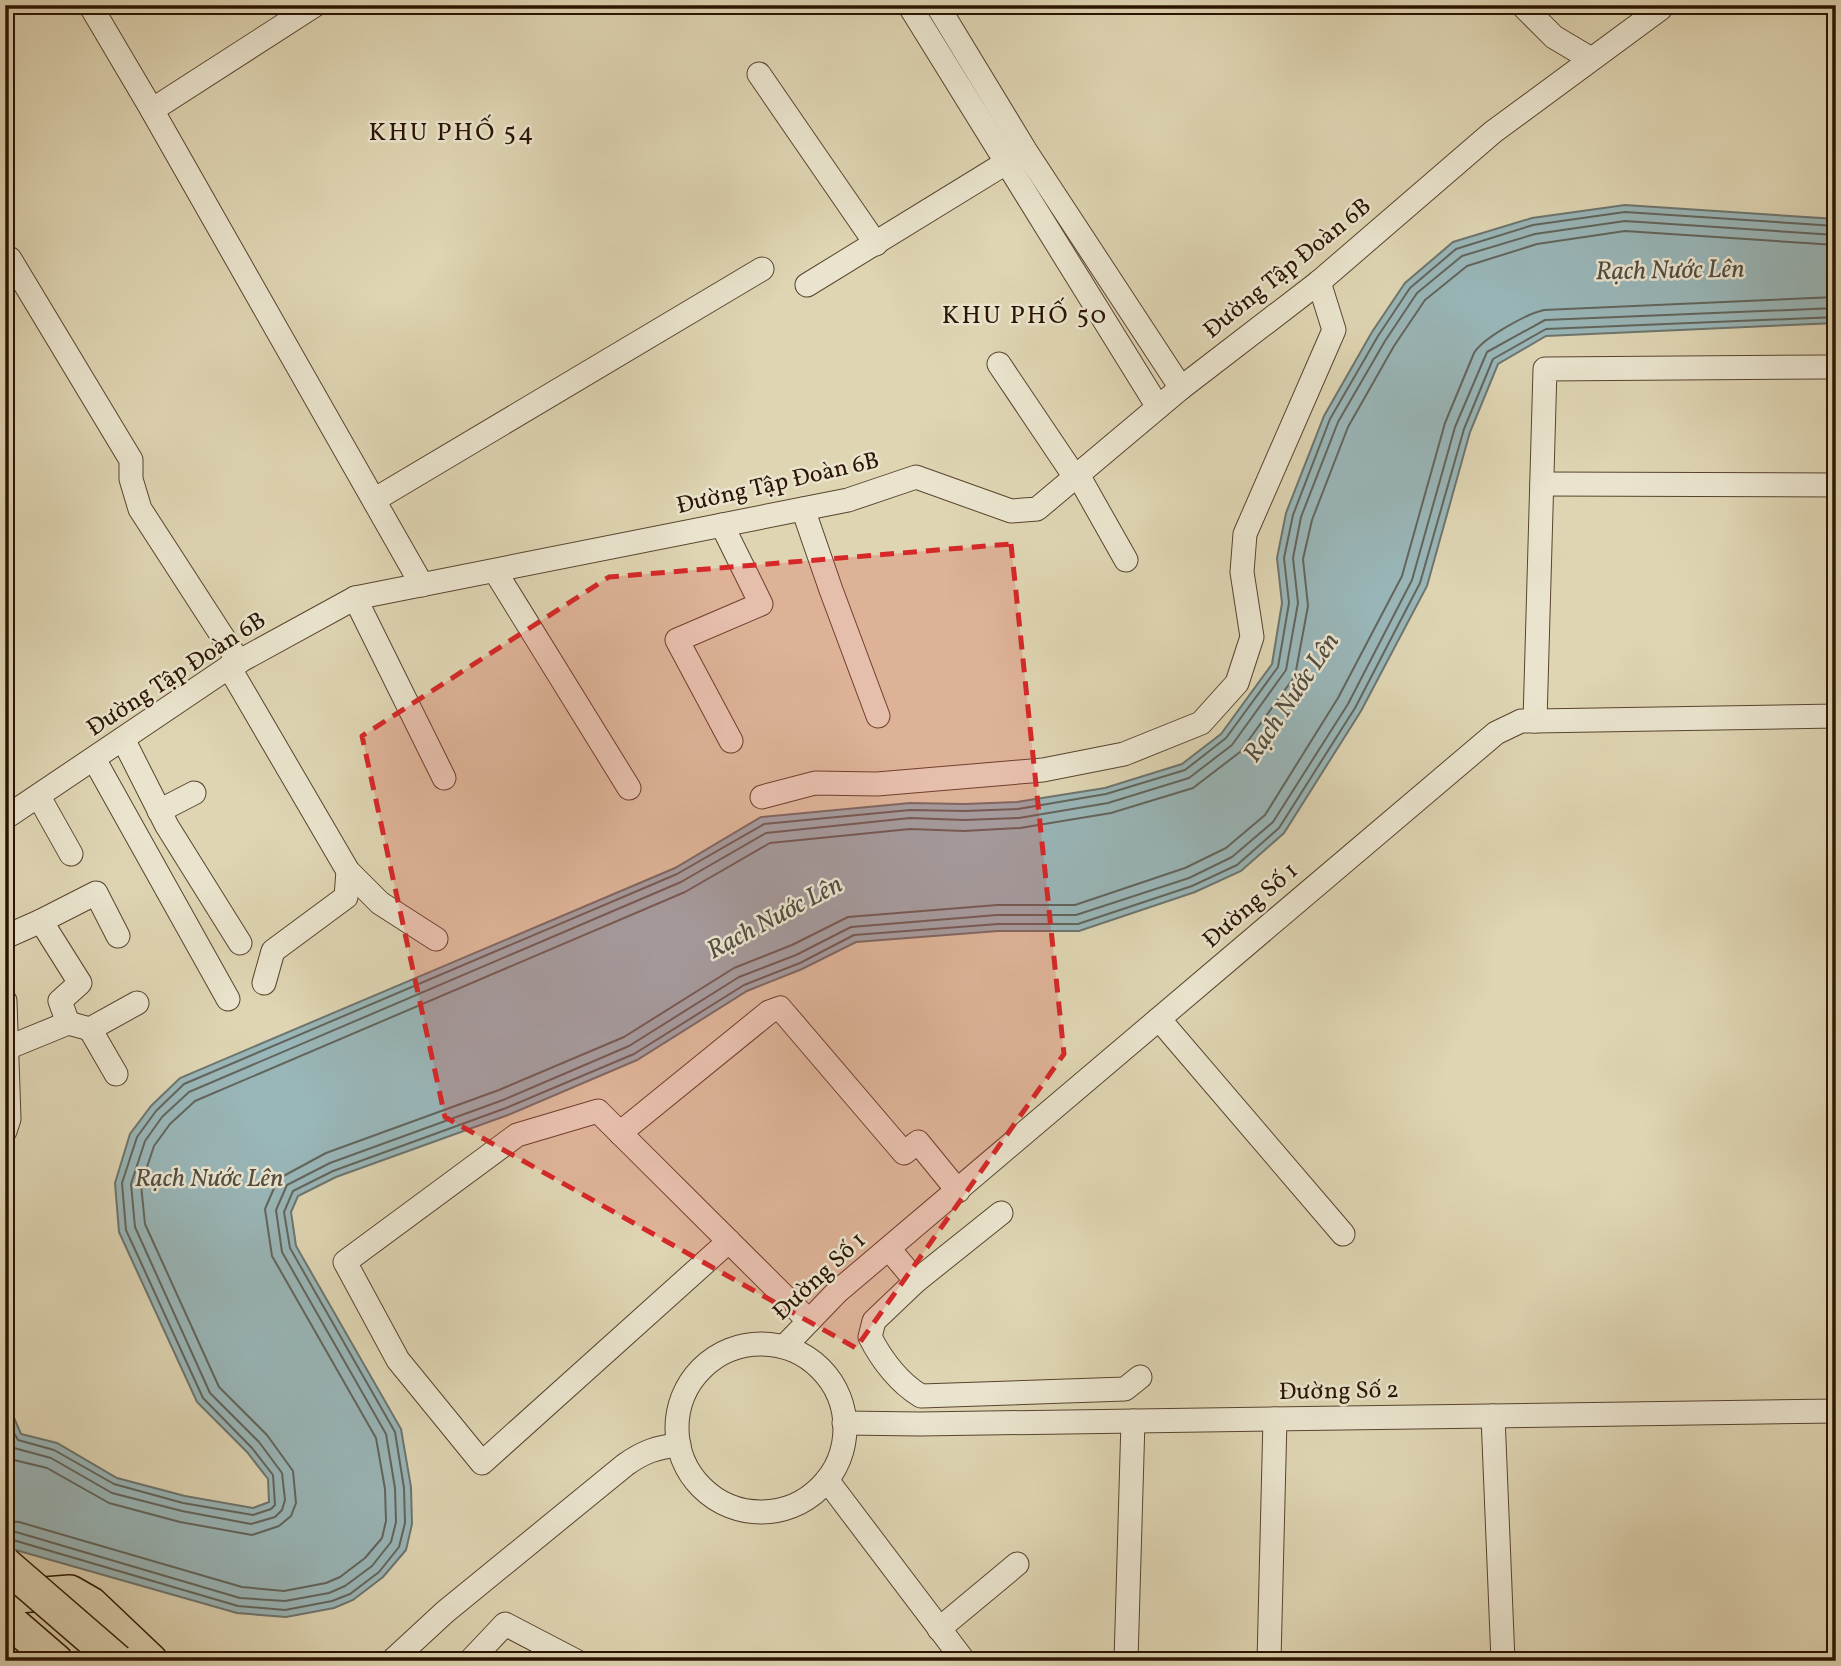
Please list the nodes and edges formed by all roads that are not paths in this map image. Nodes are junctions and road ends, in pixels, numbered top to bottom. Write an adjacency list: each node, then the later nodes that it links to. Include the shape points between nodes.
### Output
1 (90, 5): 9 (street)
2 (315, 5): 9 (street)
3 (909, 5): 10 (street)
4 (937, 5): 10 (street)
5 (1522, 5): 7 (street, via 1554,37)
6 (1660, 9): 7 (street, Đường Tập Đoàn 6B)
7 (1591, 59): 14 (street, Đường Tập Đoàn 6B, via 1493,132)
8 (759, 75): 11 (street)
9 (152, 110): 23 (street)
10 (1016, 157): 11 (street); 18 (street); 19 (street)
11 (876, 243): 15 (street)
12 (10, 259): 30 (street, via 131,460 140,509)
13 (762, 269): 23 (street)
14 (1319, 282): 18 (street, Đường Tập Đoàn 6B); 41 (street, via 1334,330 1245,534 1242,572 1252,637 1237,684 1201,723 1124,754 1043,770 877,784 815,783)
15 (807, 285)
16 (999, 364): 20 (street)
17 (1826, 367): 21 (street, via 1545,369)
18 (1181, 388): 19 (street, Đường Tập Đoàn 6B)
19 (1158, 407): 20 (street, Đường Tập Đoàn 6B)
20 (1076, 476): 24 (street, Đường Tập Đoàn 6B, via 1037,509 1011,511 916,477 848,500); 26 (street)
21 (1542, 484): 22 (street); 33 (street)
22 (1836, 485)
23 (374, 500): 28 (street)
24 (803, 509): 25 (street, Đường Tập Đoàn 6B); 31 (street)
25 (722, 525): 27 (street, Đường Tập Đoàn 6B); 35 (street, via 761,604 677,640)
26 (1126, 560)
27 (495, 571): 28 (street, Đường Tập Đoàn 6B); 38 (street)
28 (422, 585): 29 (street, Đường Tập Đoàn 6B)
29 (355, 598): 30 (street, Đường Tập Đoàn 6B); 37 (street)
30 (234, 664): 34 (street, Đường Tập Đoàn 6B); 45 (street)
31 (878, 716)
32 (1836, 716): 33 (street, Đường Số 1)
33 (1535, 721): 55 (street, Đường Số 1, via 1521,721 1496,733)
34 (123, 739): 36 (street, Đường Tập Đoàn 6B); 42 (street)
35 (731, 741)
36 (94, 759): 40 (street, Đường Tập Đoàn 6B); 52 (street)
37 (444, 779)
38 (629, 788)
39 (194, 793): 42 (street)
40 (39, 797): 43 (street, Đường Tập Đoàn 6B); 44 (street)
41 (762, 797)
42 (159, 811): 50 (street)
43 (5, 818)
44 (71, 854)
45 (348, 871): 49 (street, via 380,903); 51 (street, via 346,897 273,951)
46 (41, 921): 47 (street, via 96,892); 48 (street); 56 (street, via 80,983 60,1001)
47 (118, 936)
48 (5, 937)
49 (436, 939)
50 (240, 943)
51 (264, 984)
52 (228, 999)
53 (5, 1002): 57 (street)
54 (137, 1003): 56 (street)
55 (1159, 1020): 61 (street, Đường Số 1); 63 (street)
56 (79, 1026): 57 (street); 58 (street)
57 (7, 1048): 59 (street, via 9,1119)
58 (116, 1074)
59 (5, 1131)
60 (620, 1133): 61 (street, via 769,1012 780,1008 904,1153 918,1142); 64 (street); 64 (street, via 598,1111 517,1135 345,1262 398,1360 482,1463)
61 (958, 1191): 65 (street, Đường Số 1)
62 (1001, 1213): 66 (street)
63 (1343, 1234)
64 (729, 1241): 67 (street)
65 (889, 1249): 66 (street); 67 (street, Đường Số 1)
66 (916, 1281): 69 (street, via 874,1321 870,1337 901,1380 921,1396 1125,1389)
67 (809, 1321): 68 (street, Đường Số 1)
68 (784, 1347): 74 (street, via 801,1354 828,1378); 75 (street, via 731,1350 701,1370 682,1400 677,1418)
69 (1140, 1377)
70 (1836, 1411): 71 (street, Đường Số 2)
71 (1493, 1416): 72 (street, Đường Số 2); 95 (street)
72 (1275, 1419): 73 (street, Đường Số 2); 94 (street)
73 (1133, 1421): 74 (street, Đường Số 2); 93 (street)
74 (844, 1423): 76 (street, via 842,1447)
75 (679, 1445): 76 (street, via 688,1471 699,1485 720,1502 746,1511 782,1510 799,1503); 89 (street, via 644,1452 625,1465)
76 (827, 1480): 82 (street)
77 (5, 1564): 87 (highway, bridge)
78 (1017, 1564): 82 (street)
79 (5, 1589): 86 (highway)
80 (5, 1597): 88 (highway, via 71,1592 91,1604)
81 (5, 1617): 85 (highway)
82 (939, 1629): 92 (street)
83 (5, 1646): 84 (highway)
84 (22, 1661)
85 (56, 1661)
86 (88, 1661)
87 (117, 1661)
88 (151, 1661)
89 (392, 1661)
90 (470, 1661): 91 (street, via 505,1624)
91 (576, 1661)
92 (964, 1661)
93 (1126, 1661)
94 (1269, 1661)
95 (1503, 1661)

